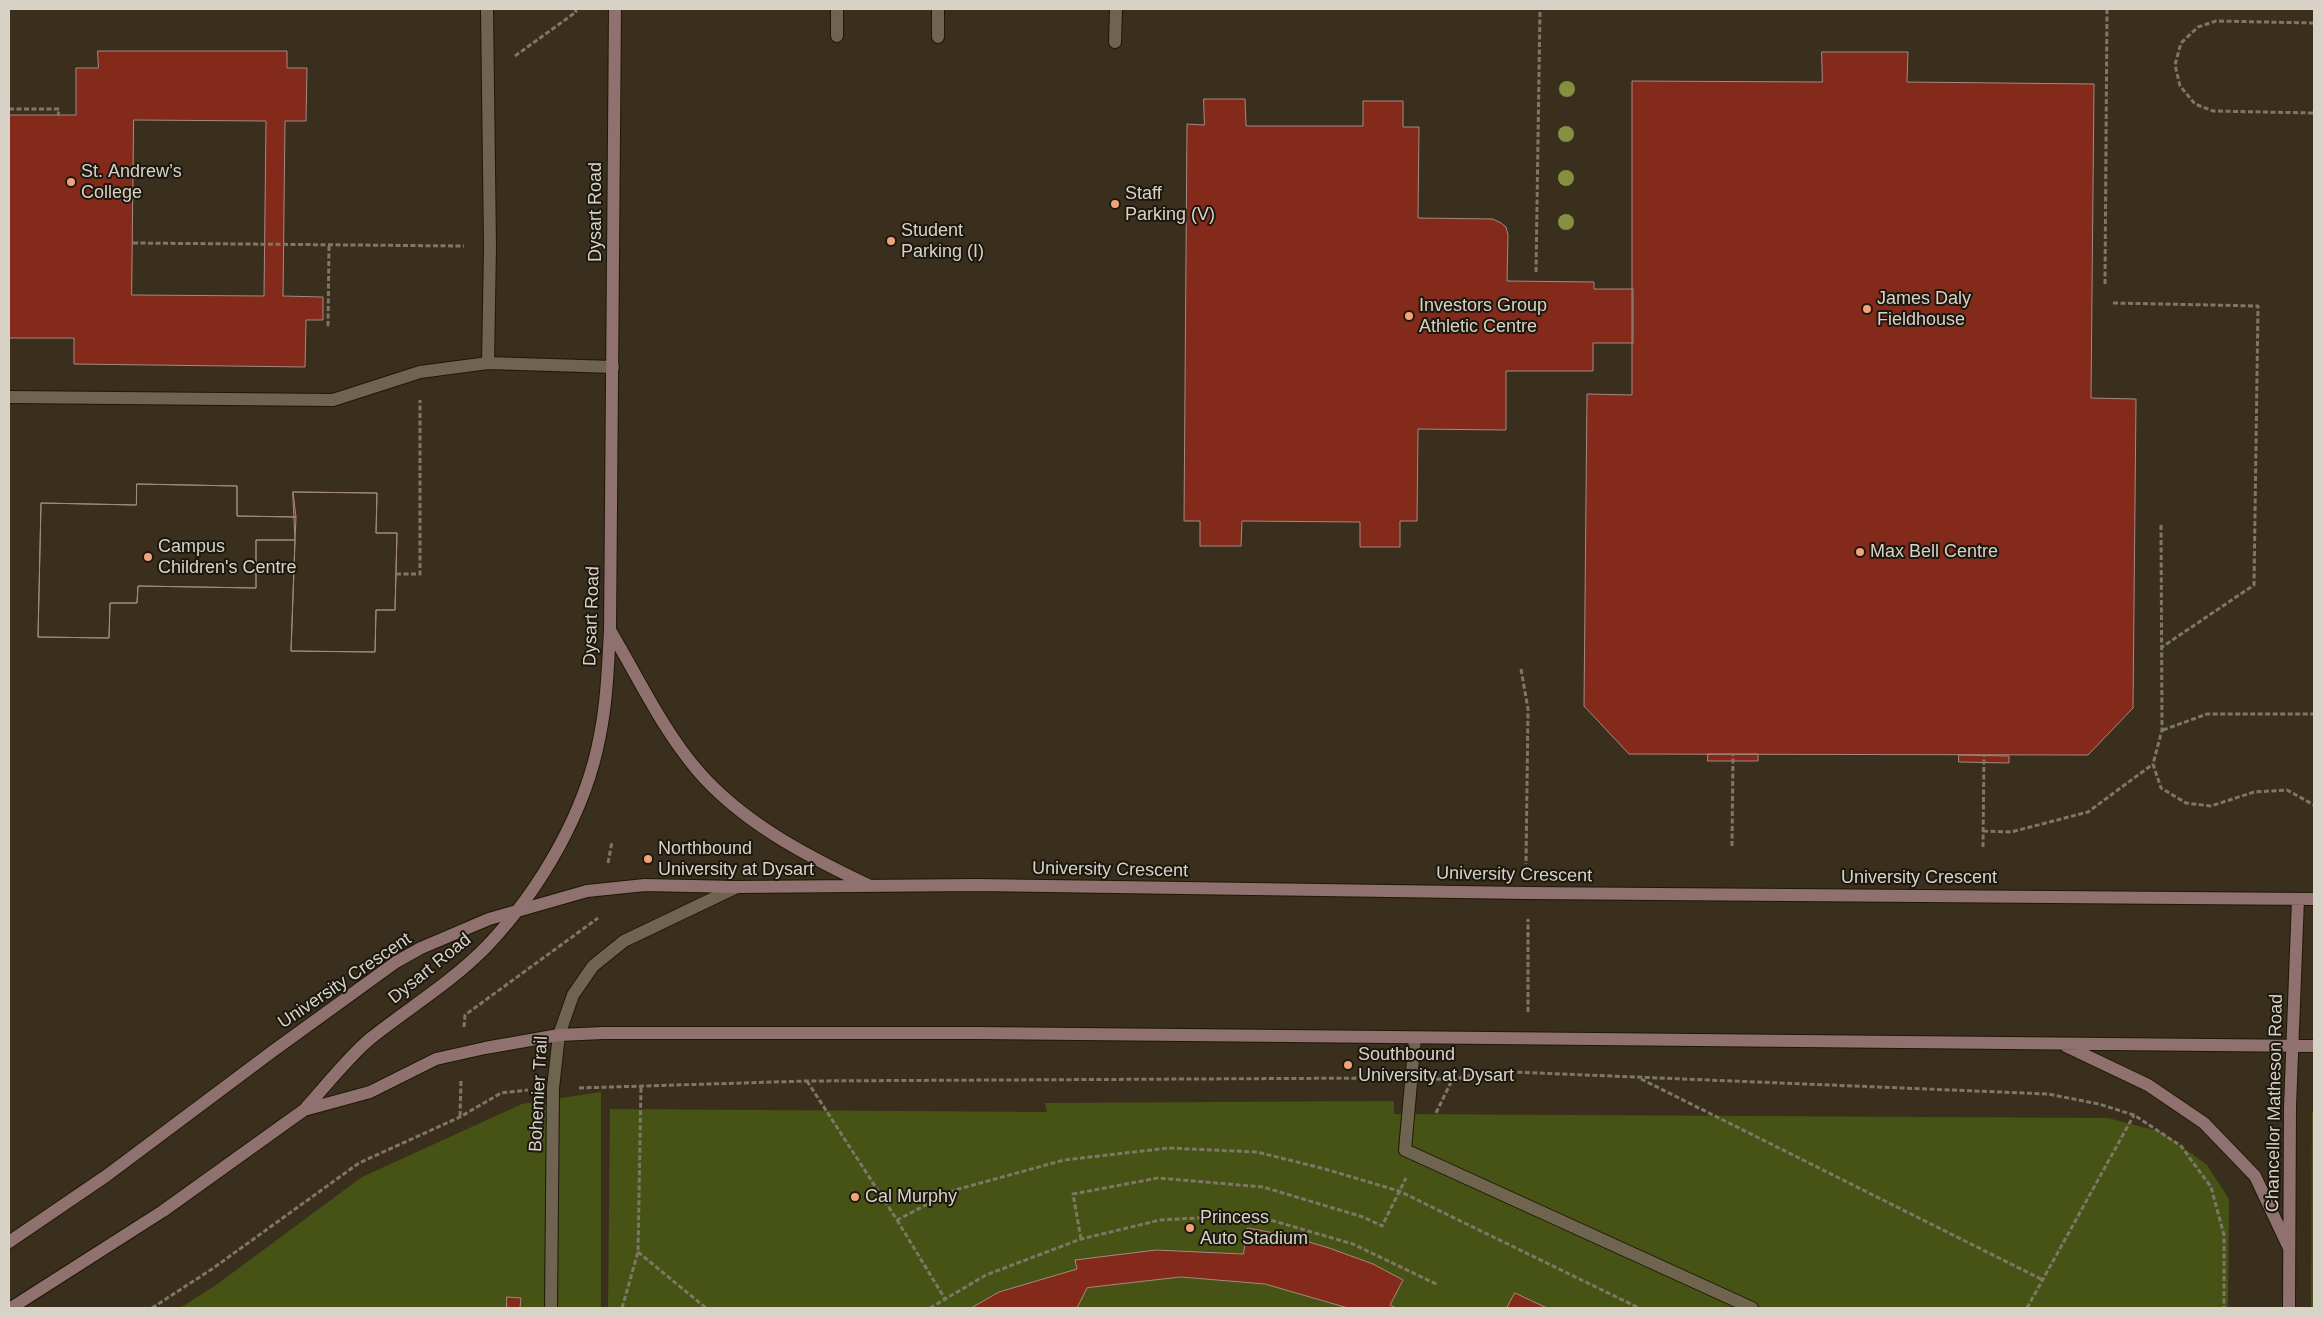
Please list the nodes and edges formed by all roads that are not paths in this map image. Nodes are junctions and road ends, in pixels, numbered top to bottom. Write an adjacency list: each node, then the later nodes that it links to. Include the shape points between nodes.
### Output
1 (487, 9): 9 (lane)
2 (615, 9): 10 (main road, Dysart Road)
3 (838, 9): 6 (lane)
4 (938, 9): 7 (lane)
5 (1116, 9): 8 (lane)
6 (837, 36)
7 (938, 37)
8 (1115, 42)
9 (488, 363): 10 (lane); 11 (lane, via 420,372 333,400)
10 (613, 368): 12 (main road, Dysart Road)
11 (9, 396)
12 (610, 630): 13 (main road, via 667,727 699,772 762,826 833,869); 17 (main road, Dysart Road, via 607,689 600,736 586,792 561,845)
13 (870, 886): 14 (main road, University Crescent); 15 (main road, University Crescent)
14 (737, 887): 17 (main road, University Crescent, via 603,889); 18 (lane, Bohemier Trail, via 646,929 609,952 593,966 572,995)
15 (2298, 899): 16 (main road, University Crescent); 21 (main road, Chancellor Matheson Road)
16 (2314, 899)
17 (516, 909): 23 (main road, Dysart Road, via 481,952 447,982 369,1039); 24 (main road, University Crescent, via 421,948 396,962 106,1176)
18 (558, 1035): 19 (main road, via 977,1033); 23 (main road, via 436,1060 370,1092); 27 (lane, Bohemier Trail, via 553,1088)
19 (1415, 1038): 20 (main road); 28 (lane, via 1405,1150)
20 (2061, 1044): 21 (main road); 25 (main road, via 2148,1085 2204,1123 2255,1176)
21 (2293, 1046): 22 (main road); 25 (main road, Chancellor Matheson Road)
22 (2314, 1046)
23 (304, 1110): 26 (main road, via 163,1211)
24 (9, 1242)
25 (2289, 1250): 29 (main road, Chancellor Matheson Road)
26 (11, 1308)
27 (551, 1308)
28 (1752, 1308)
29 (2289, 1308)

